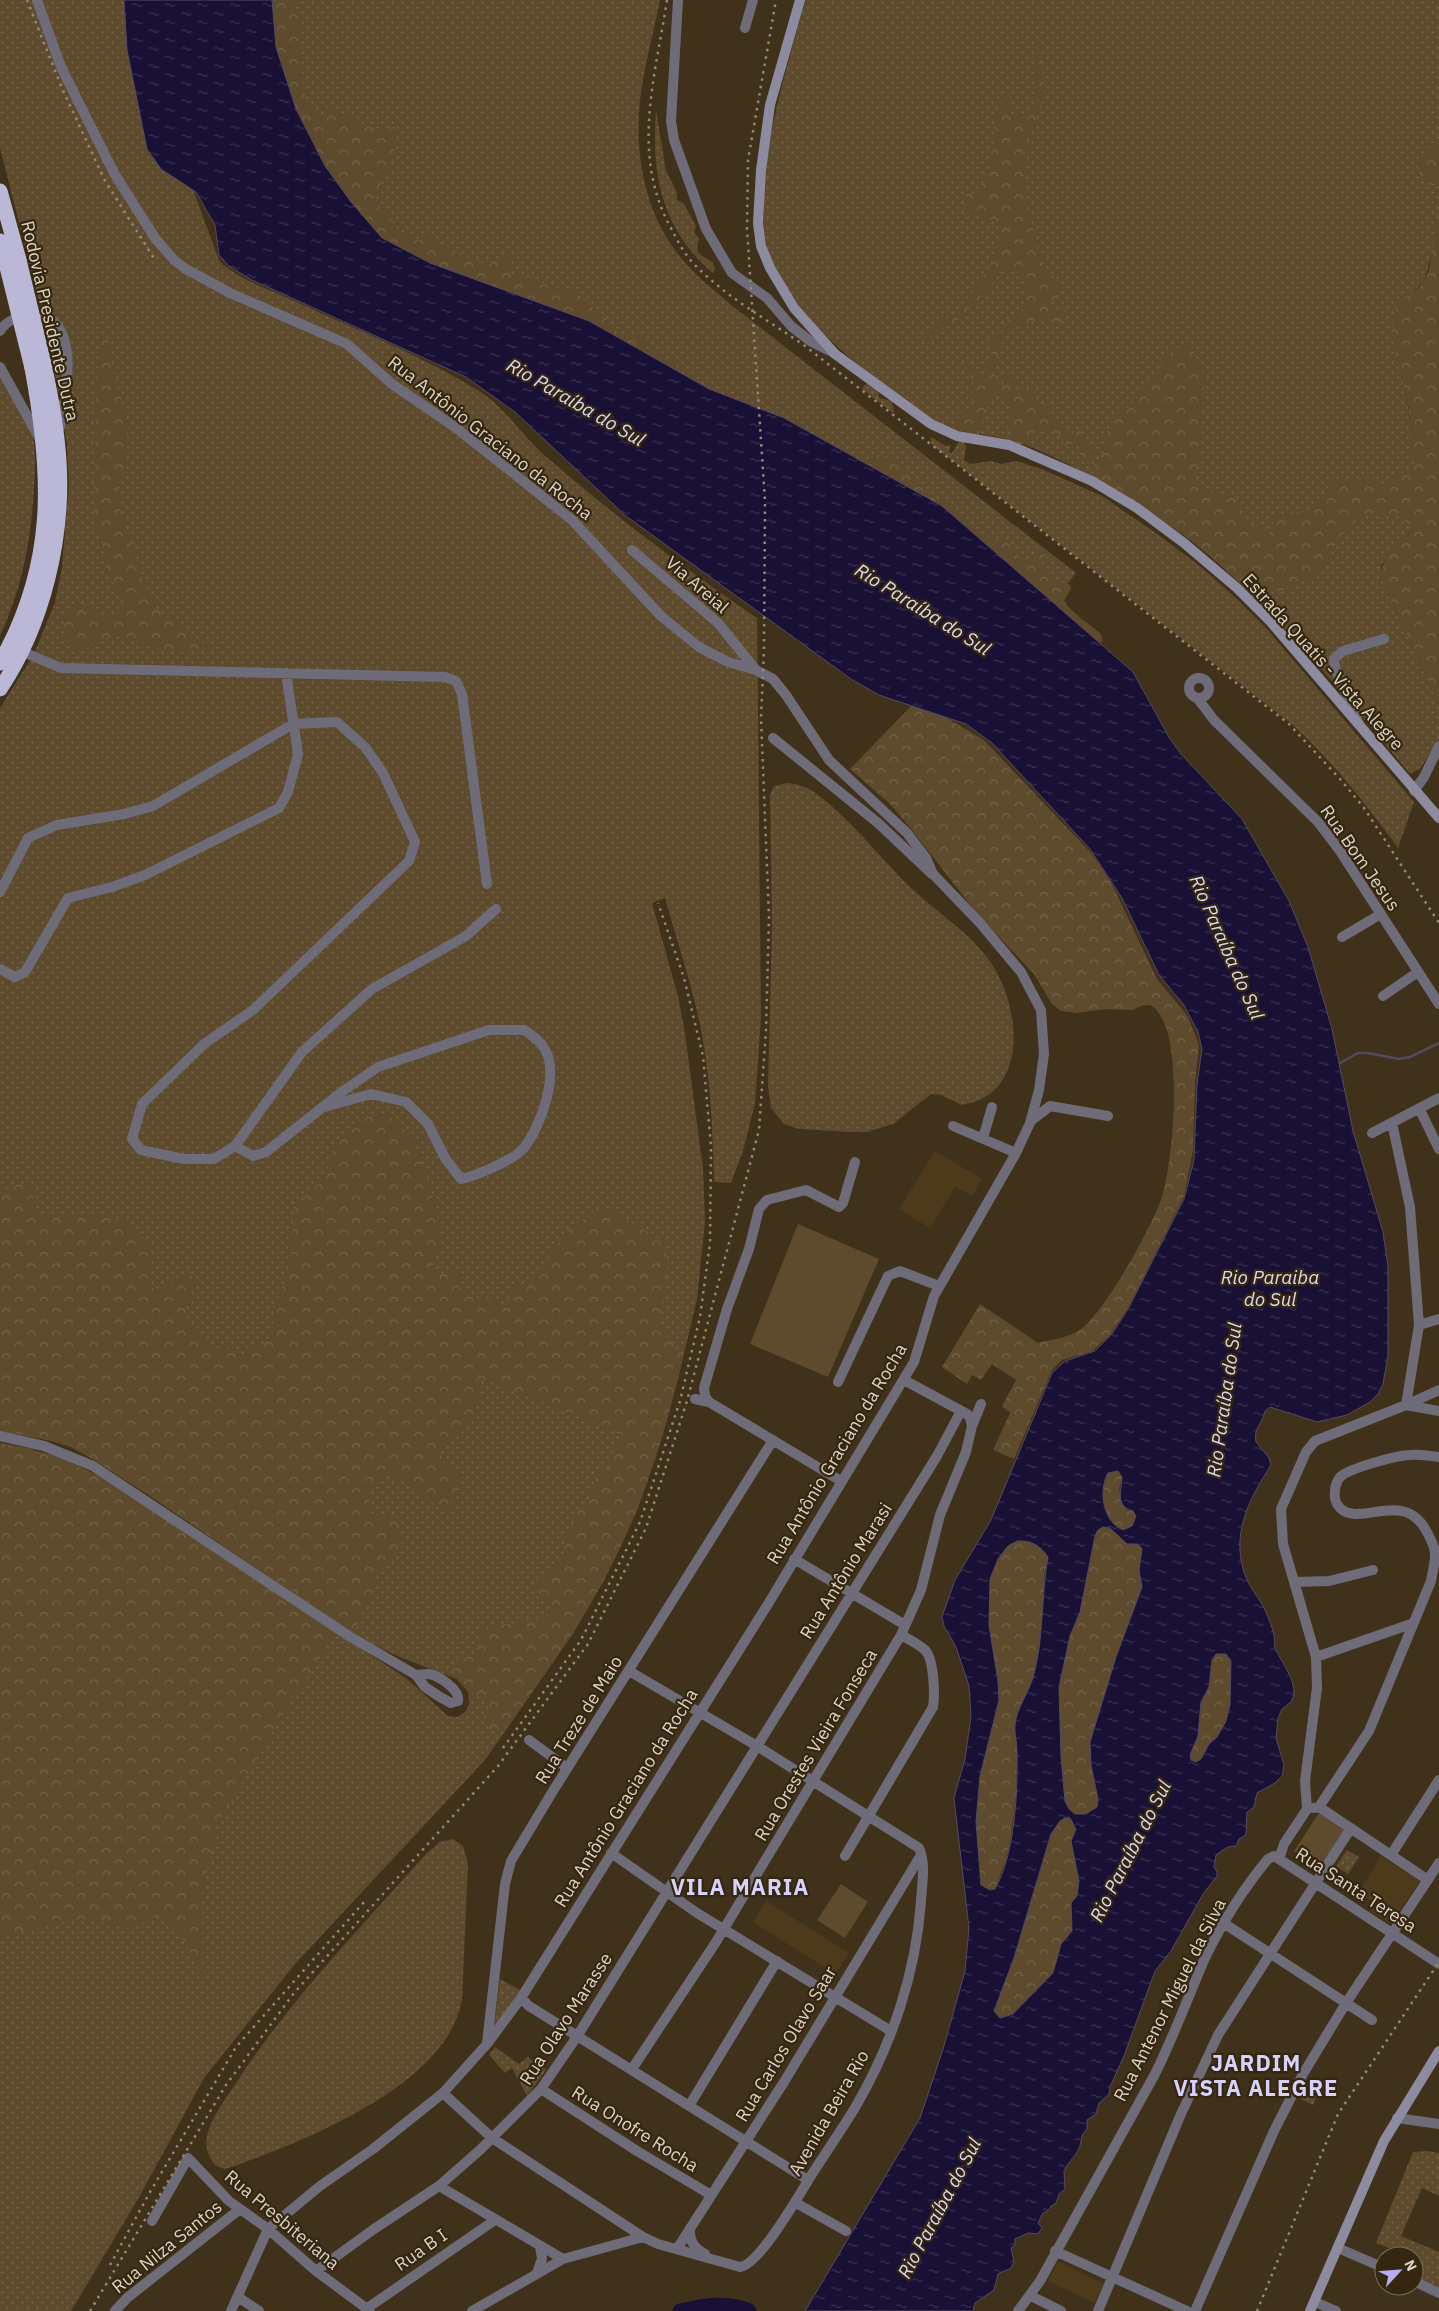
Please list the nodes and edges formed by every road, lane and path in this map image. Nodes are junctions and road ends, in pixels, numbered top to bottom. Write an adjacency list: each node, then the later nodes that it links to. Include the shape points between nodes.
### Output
1 (36, 0): 17 (street, Rua Antônio Graciano da Rocha, via 61,66 114,173 155,238 174,260 230,293 347,344 392,384 455,427 572,520 661,616 688,639 716,657)
2 (678, 0): 10 (street, via 670,121 706,229 732,273 767,298 791,326 810,341)
3 (752, 0): 5 (street)
4 (800, 0): 10 (street, Estrada Quatis - Vista Alegre, via 770,105 761,170 759,230 761,246 780,287 794,308)
5 (744, 28)
6 (0, 191): 8 (highway, Rodovia Presidente Dutra)
7 (0, 242): 8 (highway, Rodovia Presidente Dutra)
8 (12, 262): 12 (highway, Rodovia Presidente Dutra, bridge, via 38,366)
9 (1, 325): 12 (street, via 20,317 38,315 52,322 64,338 68,365)
10 (835, 354): 22 (street, Estrada Quatis - Vista Alegre, via 914,413 944,431 1009,445 1092,481 1136,508 1237,588 1270,621)
11 (0, 367): 12 (street, via 17,402)
12 (51, 445): 15 (highway, Rodovia Presidente Dutra, via 58,499 54,545 40,602); 16 (highway, Rodovia Presidente Dutra, via 40,561 28,600)
13 (632, 550): 17 (street, Via Areial, via 718,623)
14 (1384, 640): 22 (street, via 1343,651 1334,659 1335,669)
15 (21, 651): 18 (street, via 61,668); 19 (highway, Rodovia Presidente Dutra)
16 (0, 662)
17 (756, 670): 27 (street, Rua Antônio Graciano da Rocha, via 773,679 786,694 829,760 907,833 926,858)
18 (286, 673): 21 (street); 28 (street, via 445,677 456,681 462,694)
19 (0, 689)
20 (1198, 699): 31 (street, Rua Bom Jesus, via 1214,720 1318,822)
21 (293, 724): 29 (street, via 153,806 57,825 28,838); 33 (street, via 298,754 288,792 279,808 145,875 68,898 25,972 15,977); 47 (street, via 337,722 365,747 383,773 415,842 409,861 253,1010 204,1044 142,1104 132,1139 141,1150 184,1159 214,1159)
22 (1359, 724): 25 (street, Estrada Quatis - Vista Alegre)
23 (773, 738): 27 (street, via 878,823)
24 (1439, 746): 25 (street)
25 (1414, 791): 26 (street, Estrada Quatis - Vista Alegre)
26 (1439, 818)
27 (933, 874): 44 (street, Rua Antônio Graciano da Rocha, via 1008,955 1037,1001 1043,1019 1044,1054 1039,1090)
28 (487, 884)
29 (0, 892)
30 (496, 909): 47 (street, via 466,936 372,989 302,1052)
31 (1380, 914): 32 (street); 34 (street, Rua Bom Jesus)
32 (1342, 937)
33 (0, 969)
34 (1418, 972): 35 (street); 36 (street, Rua Bom Jesus)
35 (1383, 996)
36 (1439, 1004)
37 (1439, 1098): 40 (street)
38 (992, 1107): 46 (street)
39 (321, 1108): 39 (street, via 378,1067 489,1030 524,1030 543,1045 550,1068 545,1111 522,1150 478,1175 461,1179 445,1158 428,1124 406,1102 370,1094); 47 (street, via 266,1152 253,1156)
40 (1419, 1108): 42 (street); 48 (street)
41 (1108, 1116): 44 (street, via 1050,1106 1034,1117)
42 (1392, 1123): 45 (street); 53 (street, via 1410,1207)
43 (953, 1126): 46 (street)
44 (1028, 1128): 49 (street, Rua Antônio Graciano da Rocha)
45 (1372, 1133)
46 (983, 1138): 49 (street)
47 (235, 1146)
48 (1439, 1149)
49 (1016, 1153): 51 (street, Rua Antônio Graciano da Rocha)
50 (855, 1162): 58 (street, via 839,1207 806,1190 767,1200 759,1209 704,1388)
51 (939, 1286): 54 (street, Rua Antônio Graciano da Rocha, via 918,1352); 55 (street, via 900,1272 888,1276)
52 (1439, 1318): 53 (street)
53 (1419, 1325): 60 (street)
54 (904, 1380): 62 (street); 67 (street, Rua Antônio Graciano da Rocha)
55 (838, 1382)
56 (1439, 1390): 60 (street)
57 (695, 1399): 58 (street)
58 (709, 1402): 65 (street)
59 (981, 1404): 63 (street, Rua Orestes Vieira Fonseca)
60 (1406, 1405): 61 (street); 70 (street, via 1325,1436 1309,1448 1280,1509 1282,1537)
61 (1439, 1410)
62 (964, 1412): 63 (street); 71 (street, Rua Antônio Marasi)
63 (972, 1426): 73 (street, Rua Orestes Vieira Fonseca, via 966,1452 940,1515 920,1590)
64 (0, 1436): 76 (street, via 53,1449 93,1466 349,1636)
65 (773, 1440): 67 (street); 75 (street, Rua Treze de Maio)
66 (1439, 1457): 72 (street, via 1408,1455 1394,1458 1345,1474 1335,1488 1334,1497 1344,1511 1406,1511 1419,1519 1427,1532 1436,1551 1436,1560 1431,1581)
67 (841, 1481): 68 (street, Rua Antônio Graciano da Rocha)
68 (794, 1559): 71 (street); 77 (street, Rua Antônio Graciano da Rocha)
69 (1373, 1570): 70 (street, via 1329,1581)
70 (1296, 1582): 74 (street)
71 (850, 1594): 73 (street); 79 (street, Rua Antônio Marasi)
72 (1412, 1624): 74 (street); 84 (street, via 1369,1731)
73 (903, 1630): 81 (street, Rua Orestes Vieira Fonseca); 87 (street, via 930,1657 933,1707)
74 (1316, 1657): 83 (street, via 1316,1704)
75 (629, 1671): 77 (street); 80 (street, Rua Treze de Maio)
76 (416, 1675)
77 (698, 1712): 79 (street); 89 (street, Rua Antônio Graciano da Rocha)
78 (530, 1740): 80 (street)
79 (757, 1746): 81 (street); 97 (street, Rua Olavo Marasse)
80 (567, 1768): 110 (street, Rua Treze de Maio, via 518,1849 507,1875)
81 (812, 1780): 87 (street); 99 (street, Rua Orestes Vieira Fonseca)
82 (1439, 1780): 91 (street)
83 (1305, 1794): 84 (street, via 1314,1800); 86 (street)
84 (1326, 1795): 85 (street)
85 (1318, 1807): 86 (street); 88 (street)
86 (1307, 1809): 93 (street, Rua Antenor Miguel da Silva)
87 (868, 1817): 90 (street, via 913,1842); 92 (street)
88 (1351, 1828): 91 (street); 96 (street)
89 (611, 1853): 97 (street); 105 (street, Rua Antônio Graciano da Rocha)
90 (921, 1855): 104 (street, Rua Carlos Olavo Saar); 108 (street, Avenida Beira Rio, via 923,1874 914,1958)
91 (1391, 1855): 95 (street)
92 (845, 1856)
93 (1275, 1858): 96 (street, Rua Santa Teresa); 98 (street, Rua Antenor Miguel da Silva, via 1243,1891)
94 (1439, 1863): 95 (street)
95 (1428, 1880): 100 (street)
96 (1316, 1882): 100 (street, Rua Santa Teresa); 101 (street)
97 (665, 1892): 99 (street); 109 (street, Rua Olavo Marasse)
98 (1225, 1924): 101 (street); 134 (street, Rua Antenor Miguel da Silva, via 1206,1958 1159,2066)
99 (723, 1929): 102 (street); 112 (street, Rua Orestes Vieira Fonseca)
100 (1393, 1934): 103 (street, Rua Santa Teresa); 106 (street)
101 (1270, 1953): 106 (street); 140 (street, via 1214,2043)
102 (778, 1961): 104 (street); 115 (street)
103 (1439, 1964)
104 (834, 1996): 108 (street); 119 (street, Rua Carlos Olavo Saar)
105 (521, 1998): 109 (street); 110 (street, Rua Antônio Graciano da Rocha)
106 (1346, 2002): 107 (street); 155 (street, via 1284,2109)
107 (1372, 2020)
108 (891, 2031): 120 (street, Avenida Beira Rio, via 867,2086)
109 (578, 2035): 112 (street); 113 (street, Rua Olavo Marasse)
110 (487, 2044): 114 (street, Rua Antônio Graciano da Rocha)
111 (1439, 2051): 116 (street)
112 (632, 2069): 115 (street)
113 (541, 2089): 118 (street, Rua Olavo Marasse); 122 (street, Rua Onofre Rocha)
114 (443, 2094): 118 (street); 128 (street, Rua Antônio Graciano da Rocha)
115 (690, 2106): 119 (street)
116 (1397, 2118): 117 (street); 132 (street, via 1372,2165)
117 (1439, 2124)
118 (492, 2138): 121 (street, Rua Olavo Marasse); 130 (street)
119 (746, 2141): 120 (street); 122 (street, Rua Carlos Olavo Saar)
120 (808, 2180): 123 (street, Avenida Beira Rio)
121 (439, 2186): 126 (street); 138 (street, Rua Olavo Marasse)
122 (711, 2195): 127 (street, Rua Carlos Olavo Saar)
123 (796, 2203): 129 (street); 136 (street, Avenida Beira Rio, via 751,2262 740,2267)
124 (240, 2209): 125 (street, Rua Presbiteriana, via 188,2158); 128 (street, Rua Presbiteriana); 147 (street, Rua Nilza Santos)
125 (152, 2220)
126 (495, 2220): 131 (street); 146 (street, Rua B I)
127 (690, 2228): 133 (street, Rua Carlos Olavo Saar); 136 (street, via 690,2239 697,2249)
128 (268, 2229): 138 (street, Rua Presbiteriana); 144 (street, Rua Antônio Graciano da Rocha)
129 (846, 2231)
130 (643, 2237): 133 (street); 135 (street)
131 (540, 2246): 135 (street); 139 (street, via 542,2259)
132 (1338, 2248): 137 (street); 145 (street)
133 (677, 2249): 136 (street)
134 (1056, 2252): 140 (street); 143 (street, Rua Antenor Miguel da Silva)
135 (563, 2259): 139 (street)
136 (729, 2264)
137 (1374, 2264)
138 (316, 2271): 146 (street, Rua Presbiteriana)
139 (537, 2273): 150 (street)
140 (1111, 2278): 153 (street); 154 (street)
141 (1424, 2286): 142 (street)
142 (1439, 2292)
143 (1031, 2296): 151 (street, Rua Antenor Miguel da Silva); 152 (street)
144 (238, 2297): 148 (street, Rua Antônio Graciano da Rocha); 149 (street)
145 (1313, 2306): 156 (street)
146 (368, 2310)
147 (115, 2311)
148 (232, 2311)
149 (259, 2311)
150 (472, 2311)
151 (1018, 2311)
152 (1061, 2311)
153 (1098, 2311)
154 (1187, 2311)
155 (1196, 2311)
156 (1336, 2311)

